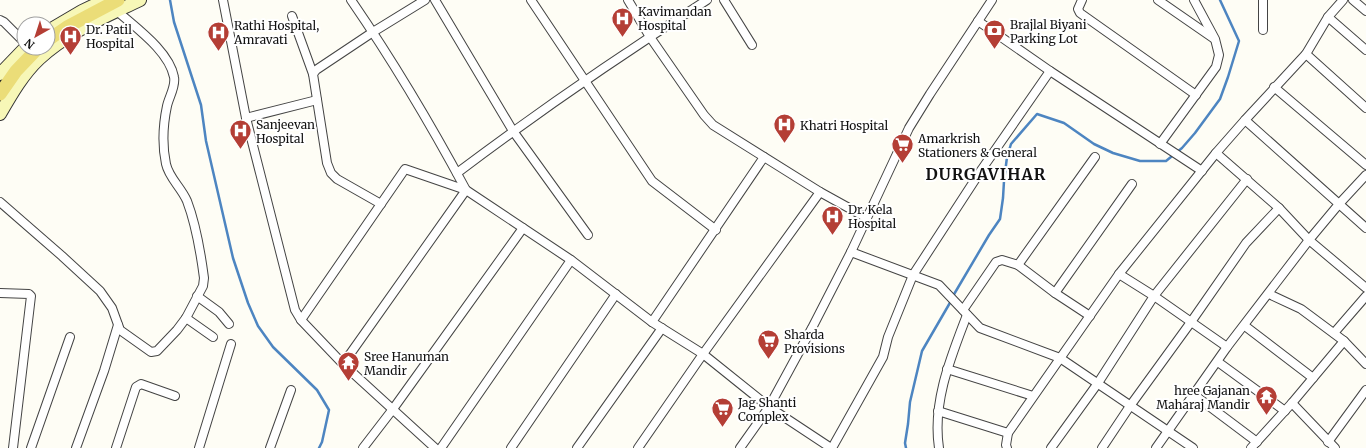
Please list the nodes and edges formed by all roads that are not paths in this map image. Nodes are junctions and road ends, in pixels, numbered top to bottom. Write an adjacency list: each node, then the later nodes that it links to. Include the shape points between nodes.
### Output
1 (105, 0): 24 (main road)
2 (140, 0): 18 (main road)
3 (223, 0): 46 (street)
4 (351, 0): 26 (street)
5 (425, 0): 26 (street)
6 (435, 0): 48 (street)
7 (531, 0): 39 (street)
8 (628, 0): 29 (street)
9 (707, 0): 29 (street)
10 (724, 0): 31 (street)
11 (992, 0): 23 (street)
12 (1082, 0): 42 (street, via 1078,9 1080,13)
13 (1158, 0): 30 (street)
14 (1194, 0): 30 (street)
15 (1262, 0): 25 (street)
16 (1343, 0): 21 (street)
17 (1353, 0): 19 (street)
18 (118, 5): 28 (main road, via 67,27); 45 (main road, via 38,59); 81 (street, via 166,58 174,78 163,136 165,156 169,174 182,191 189,206 204,278)
19 (1366, 11)
20 (292, 16): 38 (street)
21 (1328, 17): 32 (street); 33 (street)
22 (0, 20): 27 (street)
23 (978, 21): 36 (street); 65 (street, via 909,128)
24 (56, 26)
25 (1263, 30)
26 (373, 32): 38 (street); 55 (street)
27 (16, 34)
28 (56, 35)
29 (650, 37): 39 (street); 51 (street, via 713,125)
30 (1215, 40): 42 (street, via 1219,55 1216,67)
31 (752, 45)
32 (1366, 50)
33 (1306, 54): 40 (street); 44 (street)
34 (17, 56): 37 (main road)
35 (30, 56): 41 (main road)
36 (1050, 71): 49 (street); 75 (street)
37 (0, 74)
38 (313, 74): 43 (street)
39 (584, 80): 48 (street); 68 (street, via 652,181)
40 (1274, 87): 47 (street); 53 (street)
41 (0, 94)
42 (1196, 95): 49 (street)
43 (317, 100): 46 (street); 62 (street, via 327,163 332,173 337,179)
44 (1366, 108)
45 (0, 114)
46 (246, 118): 87 (street, via 295,310)
47 (1245, 120): 50 (street); 63 (street)
48 (513, 131): 55 (street); 69 (street)
49 (1160, 144): 54 (street)
50 (1216, 153): 54 (street); 57 (street)
51 (764, 157): 60 (street); 68 (street)
52 (1095, 157): 73 (street)
53 (1366, 165)
54 (1202, 171): 74 (street)
55 (457, 173): 59 (street)
56 (1366, 175): 63 (street)
57 (1247, 179): 64 (street); 82 (street)
58 (1132, 184): 78 (street)
59 (466, 190): 62 (street, via 405,169); 66 (street); 103 (street)
60 (820, 192): 65 (street); 100 (street)
61 (0, 202): 91 (street, via 100,291 112,308)
62 (381, 204): 87 (street)
63 (1339, 204): 67 (street); 70 (street)
64 (1279, 208): 70 (street); 89 (street, via 1246,243)
65 (867, 218): 71 (street)
66 (522, 228): 72 (street); 116 (street)
67 (1366, 228)
68 (716, 230): 88 (street)
69 (588, 235)
70 (1309, 240): 76 (street); 80 (street)
71 (851, 252): 75 (street); 115 (street)
72 (571, 260): 79 (street); 131 (street)
73 (1018, 265): 78 (street); 84 (street, via 1002,260 996,262)
74 (1119, 274): 82 (street); 85 (street)
75 (913, 275): 84 (street, via 939,285); 136 (street, via 888,337 884,357)
76 (1366, 288)
77 (0, 293): 123 (street, via 31,296)
78 (1055, 293): 85 (street)
79 (616, 294): 88 (street); 132 (street)
80 (1269, 294): 92 (street); 94 (street, via 1301,309)
81 (197, 296): 86 (street); 90 (street, via 219,312)
82 (1154, 296): 89 (street); 107 (street)
83 (1366, 296): 94 (street)
84 (963, 310): 101 (street, via 980,328); 105 (street)
85 (1090, 316): 101 (street)
86 (186, 318): 91 (street, via 154,352 123,334); 96 (street)
87 (301, 320): 103 (street)
88 (652, 322): 93 (street)
89 (1191, 322): 99 (street); 114 (street)
90 (229, 324)
91 (118, 325): 125 (street)
92 (1245, 326): 99 (street); 106 (street)
93 (662, 328): 100 (street); 133 (street)
94 (1334, 333): 97 (street)
95 (70, 337): 124 (street)
96 (214, 337)
97 (1344, 341): 104 (street); 106 (street)
98 (231, 344): 127 (street)
99 (1227, 347): 102 (street)
100 (703, 354): 115 (street); 134 (street)
101 (1060, 358): 107 (street); 112 (street)
102 (1218, 362): 110 (street); 118 (street)
103 (343, 364): 116 (street)
104 (1366, 364)
105 (947, 369): 112 (street); 117 (street)
106 (1313, 378): 113 (street)
107 (1098, 383): 114 (street); 139 (street)
108 (291, 390): 128 (street)
109 (1366, 390): 121 (street)
110 (1193, 394): 119 (street); 122 (street)
111 (175, 396): 126 (street, via 138,384)
112 (1033, 396): 120 (street)
113 (1292, 403): 118 (street); 121 (street)
114 (1130, 406): 119 (street); 140 (street)
115 (769, 407): 135 (street); 136 (street)
116 (393, 409): 129 (street); 130 (street)
117 (938, 411): 120 (street); 137 (street)
118 (1285, 411): 122 (street)
119 (1168, 430): 141 (street); 142 (street)
120 (1008, 433): 138 (street)
121 (1328, 442): 143 (street)
122 (1254, 445)
123 (13, 448)
124 (31, 448)
125 (76, 448)
126 (116, 448)
127 (199, 448)
128 (270, 448)
129 (363, 448)
130 (435, 448)
131 (441, 448)
132 (511, 448)
133 (577, 448)
134 (638, 448)
135 (740, 448)
136 (832, 448)
137 (939, 448)
138 (1007, 448)
139 (1051, 448)
140 (1102, 448)
141 (1156, 448)
142 (1193, 448)
143 (1335, 448)

